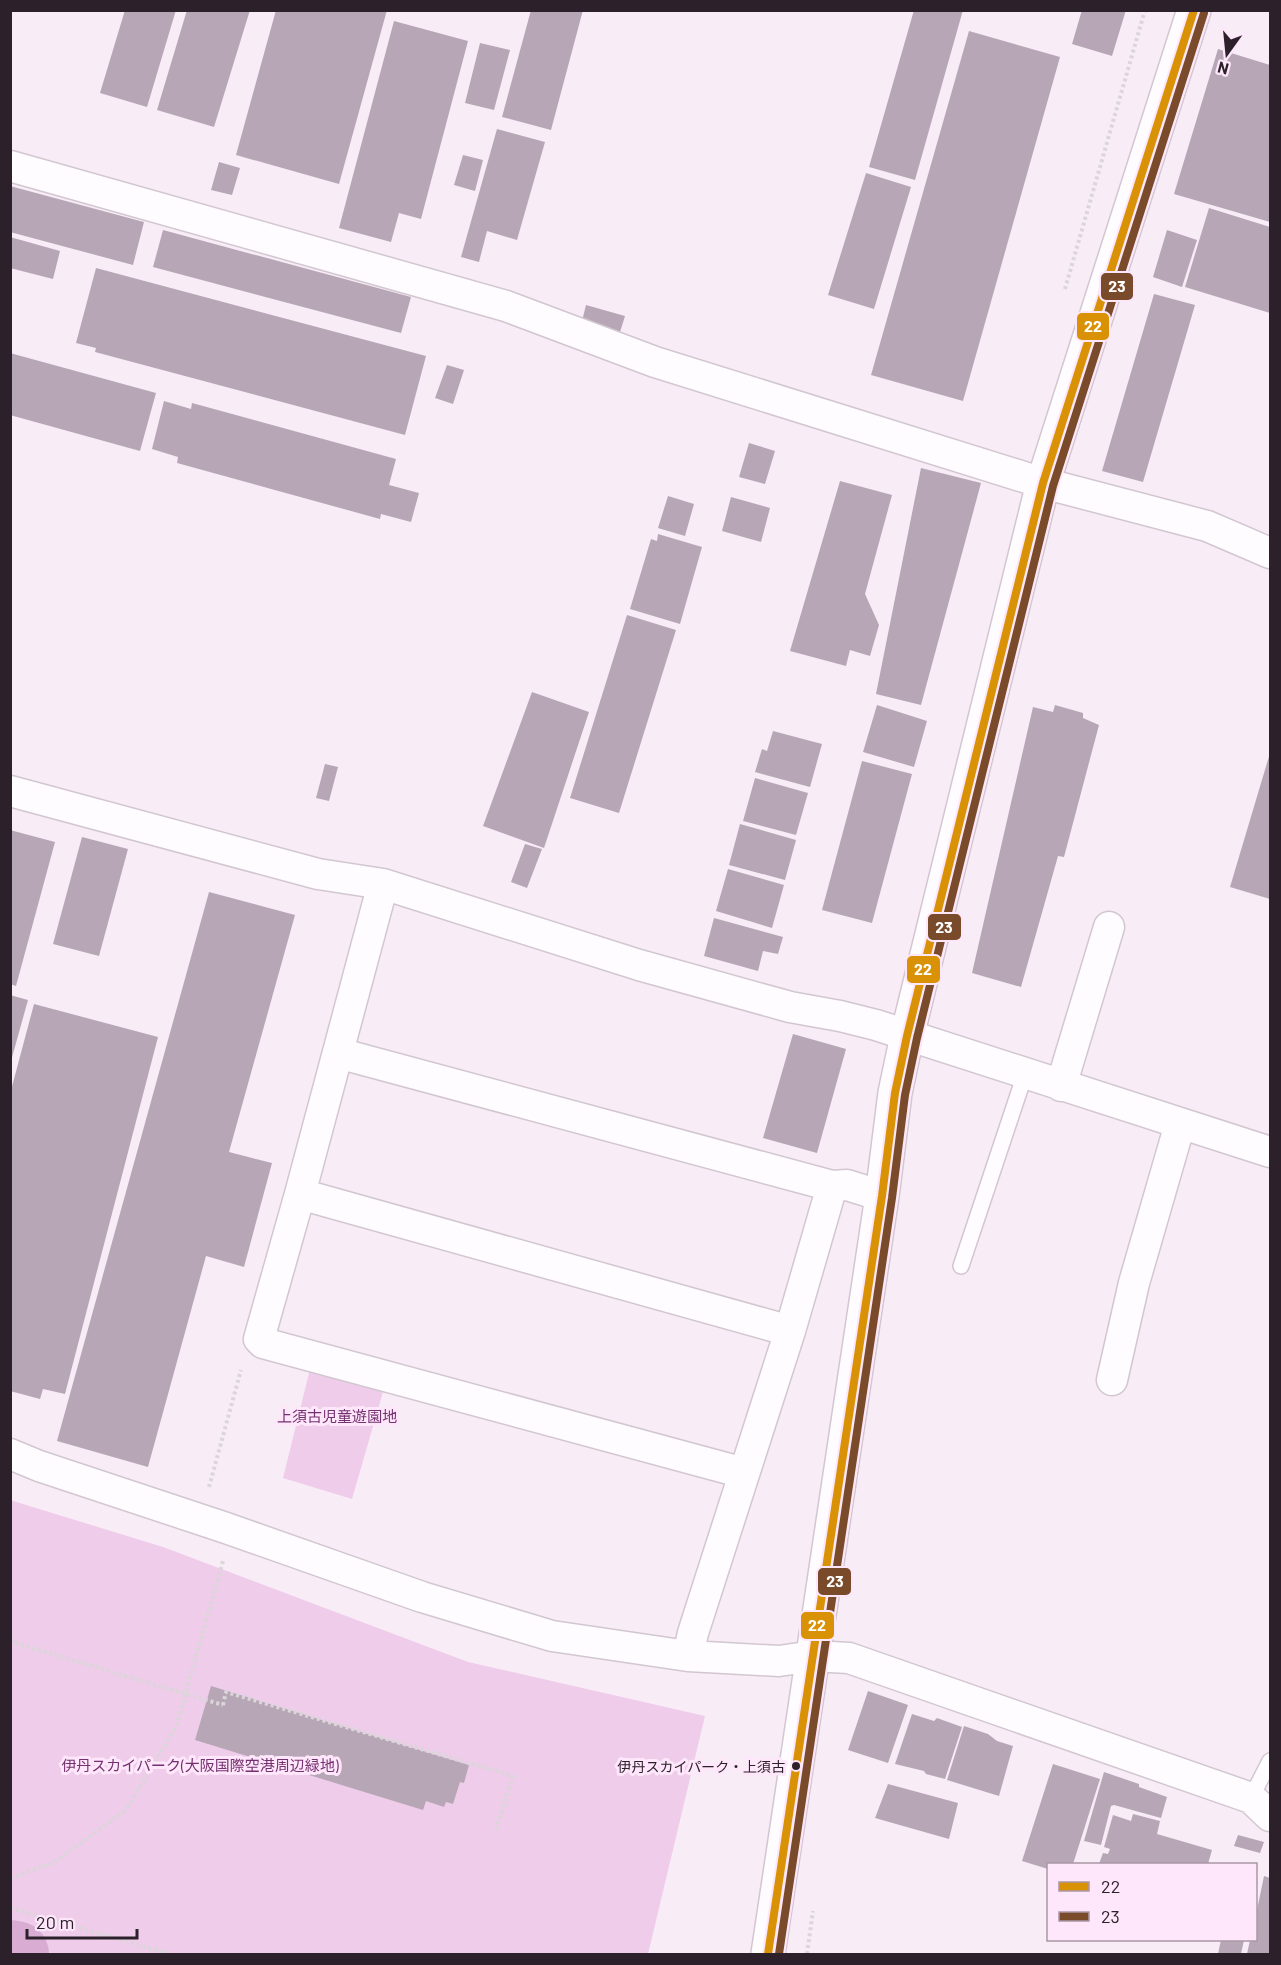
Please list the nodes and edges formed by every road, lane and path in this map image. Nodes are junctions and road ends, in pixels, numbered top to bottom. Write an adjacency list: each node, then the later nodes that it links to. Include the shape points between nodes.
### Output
1 (1194, 10): 3 (street)
2 (10, 166): 3 (street, via 506,306 655,362)
3 (1043, 483): 4 (street, via 1207,526); 8 (street)
4 (1270, 553)
5 (10, 790): 6 (street, via 318,874)
6 (383, 884): 8 (street, via 639,965); 9 (street)
7 (1109, 927): 11 (street)
8 (907, 1036): 10 (street); 16 (street, via 895,1093)
9 (338, 1053): 14 (street); 15 (street)
10 (1024, 1074): 11 (street); 17 (lane)
11 (1061, 1086): 12 (street)
12 (1180, 1124): 13 (street); 20 (street, via 1134,1283)
13 (1270, 1152)
14 (832, 1186): 16 (street, via 847,1185); 18 (street)
15 (300, 1194): 18 (street); 19 (street)
16 (882, 1196): 27 (street)
17 (961, 1266)
18 (790, 1331): 22 (street)
19 (259, 1339): 22 (street, via 263,1344); 23 (path, via 246,1353)
20 (1112, 1380)
21 (10, 1454): 23 (street)
22 (744, 1473): 26 (street)
23 (200, 1520): 26 (street, via 422,1597 552,1636)
24 (224, 1555): 31 (path, via 176,1727 126,1810 53,1863)
25 (10, 1637): 30 (path, bridge, via 15,1643 223,1705 226,1692 513,1776)
26 (688, 1656): 27 (street, via 779,1661)
27 (813, 1656): 29 (street, via 849,1658); 34 (street)
28 (1270, 1761): 29 (lane)
29 (1261, 1807)
30 (496, 1830)
31 (10, 1878)
32 (10, 1908): 33 (path)
33 (171, 1954)
34 (768, 1954)

